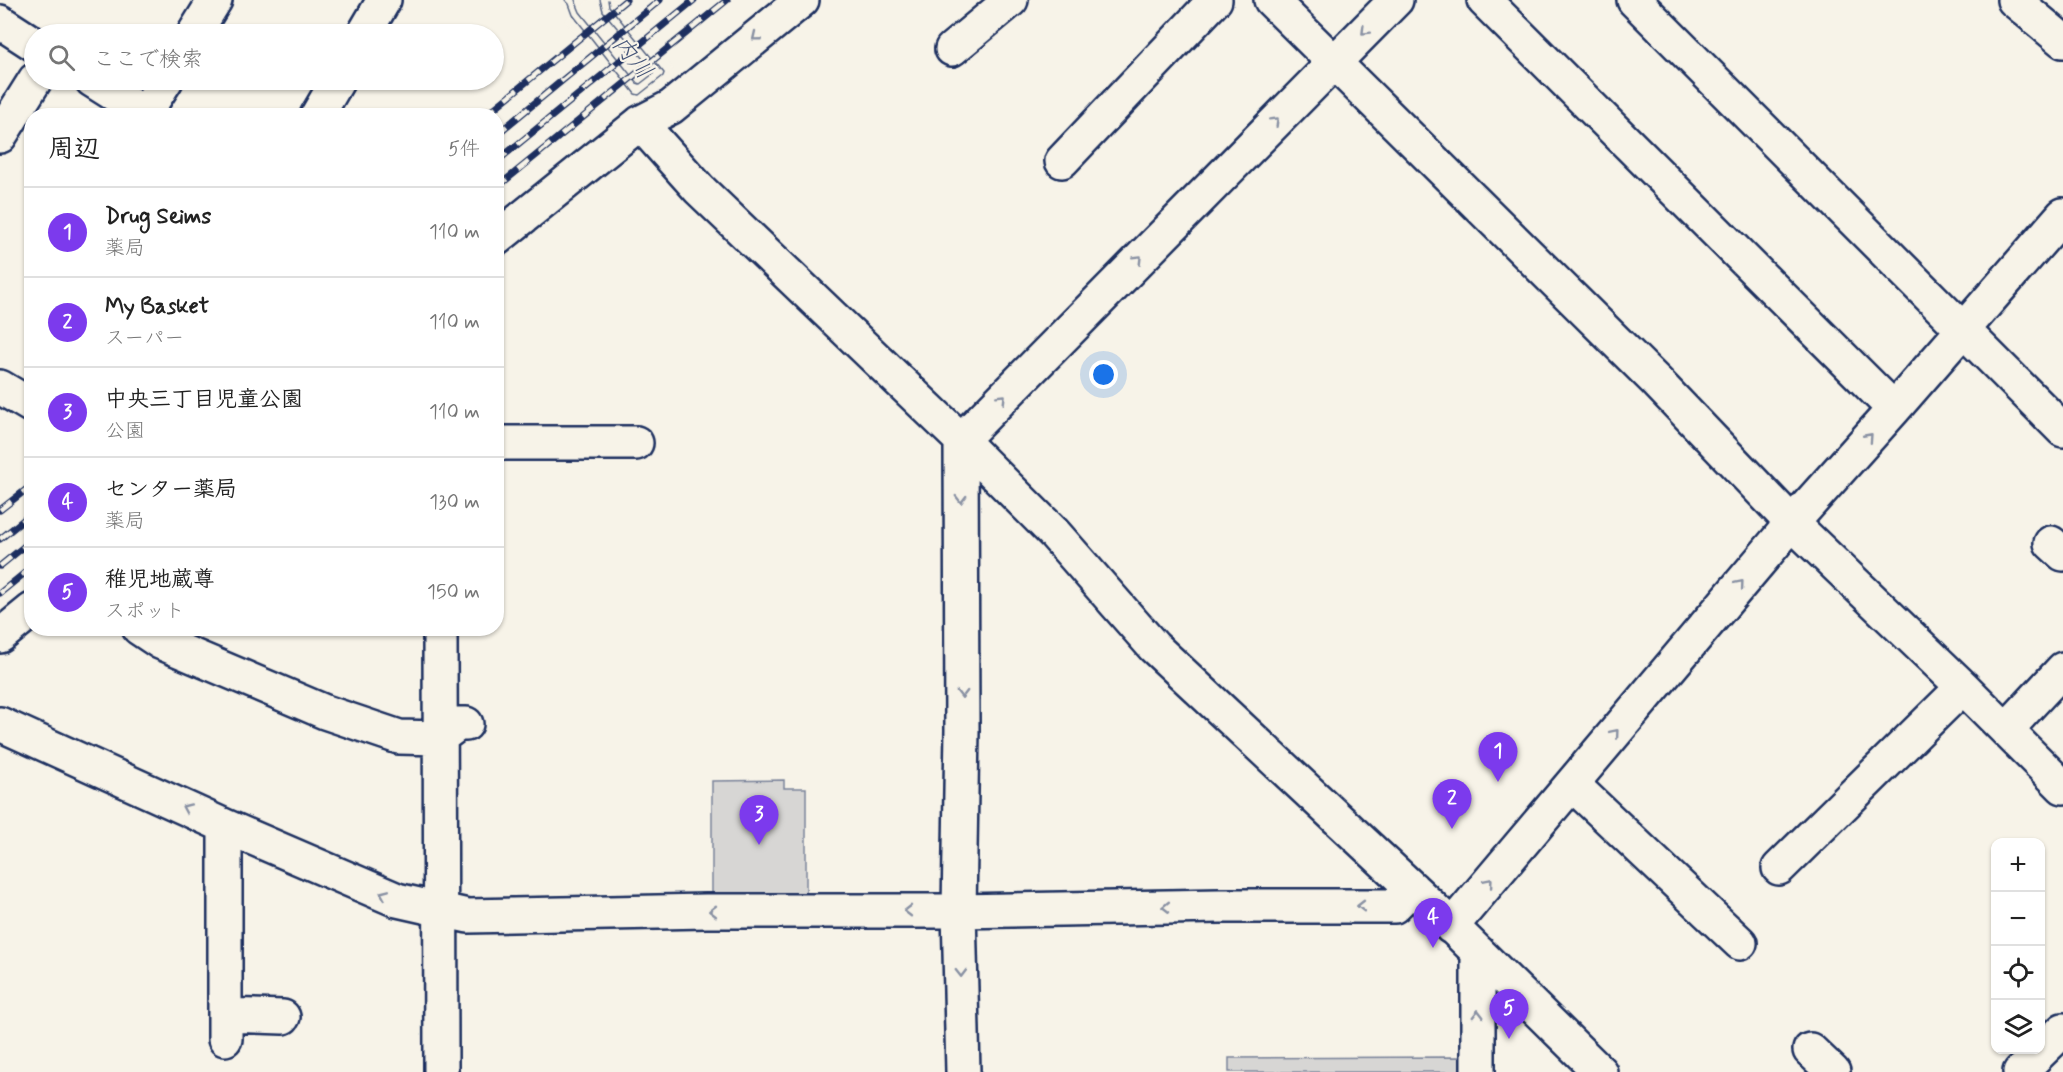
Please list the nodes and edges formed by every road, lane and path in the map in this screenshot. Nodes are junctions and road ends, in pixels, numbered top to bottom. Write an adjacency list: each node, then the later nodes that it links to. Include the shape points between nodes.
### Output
1 (215, 0): 12 (street)
2 (384, 0): 13 (street)
3 (802, 0): 25 (street, one-way to 25, via 671,107)
4 (1011, 0): 16 (street)
5 (1215, 0): 27 (street)
6 (1271, 0): 17 (street)
7 (1396, 0): 17 (street, one-way to 17)
8 (1484, 0): 33 (street)
9 (1634, 0): 30 (street)
10 (2014, 0): 15 (street)
11 (0, 22): 14 (street)
12 (200, 24)
13 (370, 24)
14 (24, 38)
15 (2063, 40)
16 (952, 50)
17 (1333, 62): 35 (street, one-way to 17); 38 (street, via 1648,373)
18 (29, 90): 26 (street)
19 (108, 90): 22 (street)
20 (160, 90): 23 (street)
21 (332, 90): 24 (street)
22 (137, 108)
23 (150, 108)
24 (322, 108)
25 (640, 123): 29 (street); 35 (street, via 699,189)
26 (0, 136)
27 (1062, 161)
28 (2063, 215): 30 (street)
29 (504, 233)
30 (1963, 331): 33 (street); 34 (street)
31 (0, 387): 32 (street)
32 (24, 401)
33 (1894, 409): 38 (street, one-way to 33)
34 (2063, 430)
35 (961, 440): 52 (street, via 1054,533 1154,647 1357,847); 54 (street, one-way to 54)
36 (504, 443): 37 (street)
37 (636, 443)
38 (1792, 523): 44 (street); 48 (street, one-way to 38)
39 (24, 616): 40 (street)
40 (0, 636)
41 (151, 636): 47 (street, via 325,711 399,737)
42 (441, 636): 47 (street)
43 (2063, 669): 46 (street)
44 (1963, 687): 46 (street); 51 (street)
45 (0, 724): 50 (street, one-way to 45)
46 (2006, 730): 49 (street)
47 (453, 731): 53 (street)
48 (1572, 783): 55 (street, one-way to 48); 56 (street)
49 (2063, 787)
50 (225, 826): 53 (street, one-way to 50, via 397,900); 58 (street, via 225,1027)
51 (1779, 868)
52 (1412, 888): 54 (street, one-way to 54, via 1394,906 1267,902); 55 (street)
53 (440, 910): 54 (street, one-way to 53, via 468,915); 60 (street)
54 (959, 911): 61 (street, one-way to 61)
55 (1451, 927): 57 (street)
56 (1740, 943)
57 (1478, 952): 62 (street, one-way to 57); 63 (street)
58 (284, 1017)
59 (2063, 1030): 64 (street)
60 (441, 1072)
61 (963, 1072)
62 (1478, 1072)
63 (1599, 1072)
64 (2020, 1072)

